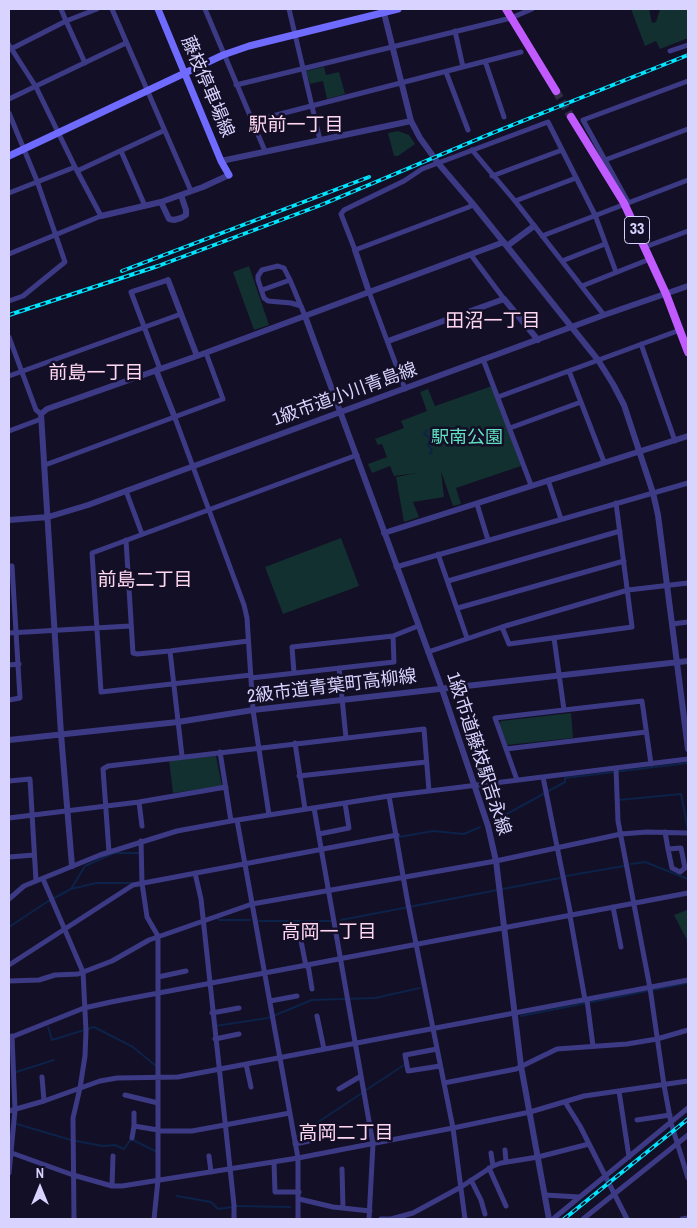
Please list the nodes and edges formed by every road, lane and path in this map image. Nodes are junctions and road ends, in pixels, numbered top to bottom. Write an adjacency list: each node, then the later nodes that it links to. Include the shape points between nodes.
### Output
1 (61, 9): 12 (street)
2 (97, 9): 12 (street)
3 (112, 9): 15 (street)
4 (158, 9): 27 (main road, 藤枝停車場線)
5 (206, 9): 21 (street)
6 (289, 9): 14 (street)
7 (398, 9): 10 (main road)
8 (506, 9): 11 (main road)
9 (532, 9): 11 (street)
10 (384, 10): 14 (main road); 18 (street)
11 (511, 18): 13 (street); 32 (main road)
12 (66, 21): 17 (street); 23 (street)
13 (455, 31): 18 (street); 24 (street)
14 (295, 34): 21 (main road); 25 (street)
15 (126, 43): 23 (street); 33 (street)
16 (688, 44): 19 (street)
17 (10, 47): 31 (street)
18 (393, 47): 25 (street); 29 (street)
19 (670, 51)
20 (521, 52): 22 (street)
21 (224, 55): 27 (main road); 30 (street)
22 (485, 61): 24 (street); 37 (street)
23 (85, 63): 31 (street)
24 (463, 67): 26 (street)
25 (303, 68): 30 (street); 35 (street)
26 (446, 72): 29 (street); 42 (street)
27 (186, 73): 33 (main road); 53 (main road, 藤枝停車場線)
28 (688, 81): 52 (street, via 583,120)
29 (402, 82): 35 (street); 40 (street)
30 (236, 85): 39 (street)
31 (36, 86): 34 (street); 44 (street)
32 (556, 91)
33 (148, 92): 43 (street); 44 (main road)
34 (9, 99)
35 (312, 105): 39 (street); 45 (street)
36 (9, 113): 46 (street)
37 (504, 117)
38 (571, 117): 66 (main road, 33)
39 (253, 121): 50 (street)
40 (411, 121): 45 (street); 54 (street)
41 (688, 129): 52 (street)
42 (468, 130)
43 (163, 131): 49 (street); 61 (street)
44 (59, 133): 46 (main road); 55 (street)
45 (320, 140): 50 (street)
46 (24, 149): 51 (main road); 60 (street)
47 (472, 150): 48 (street, via 548,122); 54 (street); 57 (street)
48 (562, 150): 57 (street); 58 (street)
49 (121, 151): 55 (street); 68 (street)
50 (265, 151): 53 (street)
51 (9, 156)
52 (605, 160): 66 (street)
53 (221, 161): 56 (main road, 藤枝停車場線)
54 (438, 162): 67 (street); 78 (street, via 344,210 341,214)
55 (76, 169): 60 (street); 70 (street)
56 (229, 176): 61 (street)
57 (492, 176): 64 (street)
58 (576, 178): 64 (street); 69 (street)
59 (688, 180): 66 (street)
60 (37, 182): 62 (street); 73 (street)
61 (191, 191): 63 (street)
62 (9, 193)
63 (180, 195): 65 (street); 65 (street, via 186,210 186,215 181,218 169,219)
64 (515, 201): 71 (street)
65 (162, 202): 68 (street)
66 (626, 203): 69 (street); 77 (main road, 33)
67 (474, 204): 75 (street); 78 (street)
68 (145, 206): 70 (street)
69 (595, 215): 74 (street); 76 (street)
70 (101, 216): 73 (street)
71 (534, 226): 74 (street); 75 (street)
72 (688, 231): 77 (street)
73 (56, 235): 79 (street); 92 (street, via 65,262 23,296)
74 (542, 236): 82 (street)
75 (505, 244): 80 (street); 97 (street)
76 (605, 244): 82 (street); 83 (street)
77 (645, 247): 81 (main road, 33)
78 (355, 250): 89 (street)
79 (9, 254)
80 (471, 255): 89 (street); 91 (street)
81 (650, 259): 83 (street); 90 (main road, 33)
82 (562, 261): 86 (street)
83 (616, 272): 86 (street)
84 (168, 280): 93 (street); 96 (street, via 131,292)
85 (290, 280): 88 (street); 88 (street, via 284,268 267,268 258,276); 95 (street, 1級市道藤枝駅吉永線)
86 (582, 286): 94 (street)
87 (688, 286): 90 (street, 1級市道小川青島線)
88 (262, 290): 95 (street, via 268,301 301,306)
89 (370, 292): 95 (street); 101 (street)
90 (666, 294): 94 (street, 1級市道小川青島線); 98 (main road, 33)
91 (504, 300): 100 (street); 101 (street)
92 (9, 301)
93 (181, 314): 96 (street); 105 (street)
94 (604, 315): 97 (street, 1級市道小川青島線)
95 (305, 316): 104 (street); 115 (street, 1級市道藤枝駅吉永線)
96 (143, 327): 108 (street); 109 (street)
97 (572, 327): 100 (street, 1級市道小川青島線); 107 (street)
98 (684, 334): 102 (street); 103 (main road, 33)
99 (9, 336): 109 (street)
100 (538, 340): 106 (street, 1級市道小川青島線)
101 (388, 341): 112 (street)
102 (641, 344): 107 (street); 121 (street)
103 (688, 352)
104 (206, 353): 105 (street); 117 (street, via 223,399)
105 (197, 356): 108 (street)
106 (483, 359): 112 (street, 1級市道小川青島線); 113 (street)
107 (598, 360): 110 (street); 122 (street, via 619,395)
108 (158, 370): 116 (street, via 47,409); 117 (street)
109 (22, 371): 111 (street); 116 (street)
110 (569, 371): 113 (street); 114 (street)
111 (9, 376)
112 (406, 389): 115 (street, 1級市道小川青島線)
113 (498, 397): 118 (street)
114 (581, 402): 118 (street); 124 (street)
115 (341, 412): 123 (street, 1級市道藤枝駅吉永線); 126 (street, 1級市道小川青島線)
116 (41, 417): 119 (street); 125 (street)
117 (175, 418): 125 (street); 126 (street)
118 (510, 428): 129 (street)
119 (9, 431)
120 (688, 436): 121 (street)
121 (675, 441): 122 (street)
122 (639, 451): 124 (street); 131 (street)
123 (357, 455): 134 (street); 139 (street, 1級市道藤枝駅吉永線)
124 (604, 462): 127 (street)
125 (45, 465): 135 (street)
126 (193, 467): 130 (street, 1級市道小川青島線); 134 (street)
127 (548, 480): 129 (street); 136 (street)
128 (688, 483): 131 (street)
129 (531, 485): 133 (street)
130 (126, 491): 135 (street, 1級市道小川青島線); 140 (street)
131 (653, 493): 132 (street); 149 (street)
132 (616, 503): 136 (street); 138 (street)
133 (477, 504): 139 (street); 142 (street)
134 (210, 510): 140 (street); 165 (street, via 240,592 247,618)
135 (48, 517): 137 (street, 1級市道小川青島線); 159 (street)
136 (561, 519): 142 (street)
137 (9, 520)
138 (620, 531): 144 (street); 147 (street)
139 (384, 533): 146 (street, 1級市道藤枝駅吉永線)
140 (142, 534): 141 (street)
141 (126, 540): 155 (street); 157 (street, via 92,553)
142 (488, 540): 143 (street)
143 (438, 554): 146 (street); 147 (street)
144 (624, 561): 150 (street); 152 (street)
145 (9, 566): 151 (street, via 12,566)
146 (396, 567): 156 (street, 1級市道藤枝駅吉永線)
147 (448, 581): 152 (street)
148 (688, 583): 149 (street)
149 (667, 586): 150 (street); 154 (street)
150 (628, 590): 158 (street); 164 (street, via 632,627)
151 (11, 600): 160 (street)
152 (458, 608): 163 (street)
153 (688, 622): 154 (street)
154 (672, 624): 169 (street)
155 (130, 626): 157 (street); 166 (street, via 133,653)
156 (418, 626): 162 (street); 167 (street, 1級市道藤枝駅吉永線)
157 (97, 627): 159 (street); 176 (street, via 101,692)
158 (502, 627): 163 (street); 164 (street, via 509,644)
159 (55, 629): 160 (street); 185 (street)
160 (17, 632): 161 (street); 170 (street)
161 (9, 633)
162 (393, 636): 172 (street, via 394,662); 173 (street, via 292,646)
163 (467, 638): 167 (street)
164 (554, 638): 174 (street)
165 (248, 641): 166 (street); 175 (street)
166 (170, 651): 176 (street)
167 (428, 652): 177 (street, 1級市道藤枝駅吉永線)
168 (688, 661): 169 (street, 2級市道青葉町高柳線)
169 (677, 662): 174 (street, 2級市道青葉町高柳線); 178 (street)
170 (19, 664): 171 (street); 179 (street, via 20,698)
171 (9, 665)
172 (339, 668): 173 (street); 180 (street)
173 (294, 673): 175 (street)
174 (559, 676): 177 (street, 2級市道青葉町高柳線); 182 (street)
175 (251, 677): 176 (street); 181 (street)
176 (174, 684): 183 (street)
177 (442, 689): 180 (street, 2級市道青葉町高柳線); 202 (street, 1級市道藤枝駅吉永線)
178 (685, 695): 191 (street)
179 (9, 700)
180 (342, 701): 181 (street, 2級市道青葉町高柳線); 186 (street)
181 (253, 710): 183 (street, 2級市道青葉町高柳線); 189 (street)
182 (564, 710): 184 (street, via 642,701); 190 (street, via 496,718)
183 (178, 722): 185 (street, 2級市道青葉町高柳線); 193 (street)
184 (646, 732): 190 (street); 196 (street)
185 (62, 734): 187 (street, 2級市道青葉町高柳線); 211 (street)
186 (346, 738): 188 (street); 195 (street, via 424,729)
187 (9, 740)
188 (294, 744): 189 (street); 198 (street)
189 (259, 747): 192 (street); 212 (street)
190 (506, 749): 200 (street)
191 (688, 749)
192 (220, 752): 193 (street); 203 (street)
193 (182, 756): 208 (street, via 103,769)
194 (688, 759): 196 (street)
195 (426, 762): 198 (street); 204 (street)
196 (651, 764): 197 (street)
197 (616, 771): 199 (street); 220 (street)
198 (299, 776): 210 (street)
199 (543, 777): 200 (street); 223 (street)
200 (518, 780): 202 (street)
201 (9, 781): 213 (street, via 30,779)
202 (475, 785): 204 (street); 229 (street, 1級市道藤枝駅吉永線)
203 (226, 787): 206 (street); 215 (street)
204 (429, 791): 205 (street)
205 (389, 796): 207 (street); 221 (street)
206 (139, 802): 208 (street); 216 (street)
207 (345, 803): 209 (street); 219 (street, via 349,828)
208 (106, 806): 211 (street); 226 (street)
209 (314, 808): 210 (street); 219 (street)
210 (305, 809): 212 (street)
211 (67, 812): 213 (street); 231 (street)
212 (269, 815): 215 (street)
213 (32, 816): 214 (street); 227 (street)
214 (9, 818)
215 (234, 820): 222 (street); 230 (street)
216 (142, 826)
217 (665, 832): 218 (street); 220 (street); 224 (street)
218 (688, 833)
219 (319, 834): 225 (street)
220 (621, 834): 223 (street); 241 (street)
221 (397, 835): 225 (street); 233 (street)
222 (141, 841): 226 (street); 236 (street)
223 (557, 847): 229 (street); 243 (street)
224 (668, 849): 224 (street, via 672,868 680,872 684,868 680,848)
225 (322, 850): 230 (street); 237 (street)
226 (109, 852): 231 (street)
227 (34, 855): 228 (street); 235 (street)
228 (9, 857)
229 (496, 860): 233 (street); 246 (street, 1級市道藤枝駅吉永線)
230 (246, 864): 232 (street); 240 (street)
231 (72, 866): 234 (street)
232 (195, 873): 236 (street); 244 (street)
233 (404, 876): 237 (street); 249 (street)
234 (42, 879): 235 (street); 245 (street)
235 (36, 881): 239 (street)
236 (142, 883): 245 (street, via 132,885); 247 (street, via 147,917)
237 (330, 889): 240 (street); 251 (street)
238 (688, 893): 241 (street)
239 (9, 899)
240 (252, 904): 244 (street); 256 (street)
241 (634, 904): 242 (street); 262 (street)
242 (613, 908): 243 (street); 250 (street)
243 (571, 916): 246 (street); 266 (street)
244 (202, 922): 247 (street); 260 (street)
245 (65, 929): 252 (street); 255 (street)
246 (504, 929): 249 (street); 270 (street, 1級市道藤枝駅吉永線)
247 (158, 936): 255 (street, via 112,961); 257 (street)
248 (300, 936): 253 (street)
249 (418, 945): 251 (street); 272 (street)
250 (621, 947)
251 (342, 959): 253 (street); 278 (street)
252 (9, 965)
253 (307, 966): 256 (street); 261 (street)
254 (186, 971): 257 (street)
255 (83, 972): 259 (street, via 39,980); 267 (street)
256 (266, 974): 260 (street); 265 (street)
257 (158, 977): 263 (street)
258 (688, 980): 262 (street)
259 (9, 981)
260 (209, 984): 263 (street); 269 (street)
261 (312, 989)
262 (650, 990): 266 (street); 276 (street)
263 (159, 993): 267 (street); 289 (street)
264 (297, 996): 265 (street)
265 (270, 1001): 282 (street)
266 (586, 1002): 270 (street); 279 (street)
267 (84, 1008): 275 (street); 294 (street, via 85,1056)
268 (239, 1008): 269 (street)
269 (212, 1013): 277 (street)
270 (514, 1014): 272 (street); 285 (street, 1級市道藤枝駅吉永線)
271 (317, 1016): 280 (street)
272 (433, 1029): 278 (street); 281 (street)
273 (688, 1030): 276 (street)
274 (239, 1034): 277 (street)
275 (10, 1037): 302 (street)
276 (657, 1038): 279 (street); 292 (street)
277 (215, 1039): 286 (street)
278 (355, 1043): 280 (street); 287 (street)
279 (593, 1046): 285 (street, via 557,1049)
280 (324, 1049): 282 (street)
281 (437, 1049): 284 (street); 284 (street, via 406,1055 408,1071)
282 (280, 1058): 283 (street); 305 (street)
283 (246, 1064): 286 (street); 293 (street)
284 (440, 1066): 291 (street)
285 (521, 1066): 291 (street); 303 (street, 1級市道藤枝駅吉永線)
286 (218, 1069): 289 (street); 309 (street)
287 (361, 1076): 295 (street); 318 (street)
288 (42, 1077): 298 (street)
289 (159, 1078): 294 (street, via 117,1078); 300 (street)
290 (688, 1081): 292 (street)
291 (444, 1083): 311 (street)
292 (664, 1085): 296 (street); 306 (street)
293 (251, 1087)
294 (80, 1088): 298 (street); 335 (street, via 74,1118)
295 (339, 1089)
296 (619, 1091): 299 (street); 325 (street)
297 (125, 1095): 300 (street)
298 (44, 1101): 302 (street)
299 (565, 1102): 303 (street); 319 (street)
300 (158, 1103): 312 (street)
301 (688, 1108): 308 (street)
302 (12, 1110): 321 (street)
303 (530, 1112): 311 (street); 327 (street, 1級市道藤枝駅吉永線)
304 (134, 1113): 310 (street)
305 (290, 1113): 309 (street); 317 (street)
306 (670, 1115): 307 (street); 308 (street)
307 (637, 1120)
308 (671, 1123): 316 (street); 325 (street)
309 (225, 1125): 312 (street, via 192,1131); 331 (street)
310 (134, 1126): 312 (street); 314 (street)
311 (453, 1128): 318 (street); 341 (street)
312 (158, 1131): 338 (street)
313 (688, 1135): 316 (street)
314 (132, 1138)
315 (323, 1138): 317 (street)
316 (678, 1143): 337 (street); 344 (street)
317 (296, 1144): 326 (street)
318 (373, 1144): 326 (street); 349 (street)
319 (589, 1144): 327 (street); 336 (street)
320 (505, 1150): 329 (street)
321 (10, 1153): 334 (street); 335 (street)
322 (491, 1153): 330 (street)
323 (112, 1156): 340 (street)
324 (208, 1156): 333 (street)
325 (629, 1157): 336 (street)
326 (298, 1158): 328 (street); 342 (street)
327 (538, 1158): 329 (street); 343 (street, 1級市道藤枝駅吉永線)
328 (274, 1162): 331 (street); 342 (street, via 275,1192)
329 (506, 1162): 330 (street)
330 (491, 1167): 339 (street); 347 (street)
331 (230, 1169): 333 (street); 354 (street)
332 (342, 1169): 348 (street)
333 (211, 1172): 338 (street)
334 (9, 1174)
335 (73, 1175): 340 (street); 352 (street)
336 (604, 1176): 344 (street); 345 (street)
337 (688, 1178)
338 (158, 1180): 340 (street); 353 (street)
339 (471, 1180): 341 (street); 350 (street)
340 (112, 1186)
341 (461, 1186): 357 (street, via 413,1212); 358 (street)
342 (299, 1192): 346 (street)
343 (545, 1195): 345 (street); 359 (street, 1級市道藤枝駅吉永線)
344 (614, 1195): 361 (street); 362 (street)
345 (579, 1197): 360 (street)
346 (299, 1199): 348 (street); 355 (street)
347 (506, 1206)
348 (343, 1208): 349 (street)
349 (370, 1212): 356 (street)
350 (485, 1214)
351 (688, 1218): 363 (street)
352 (74, 1219)
353 (154, 1219)
354 (234, 1219)
355 (298, 1219)
356 (369, 1219)
357 (381, 1219)
358 (465, 1219)
359 (549, 1219)
360 (553, 1219)
361 (583, 1219)
362 (626, 1219)
363 (682, 1219)

